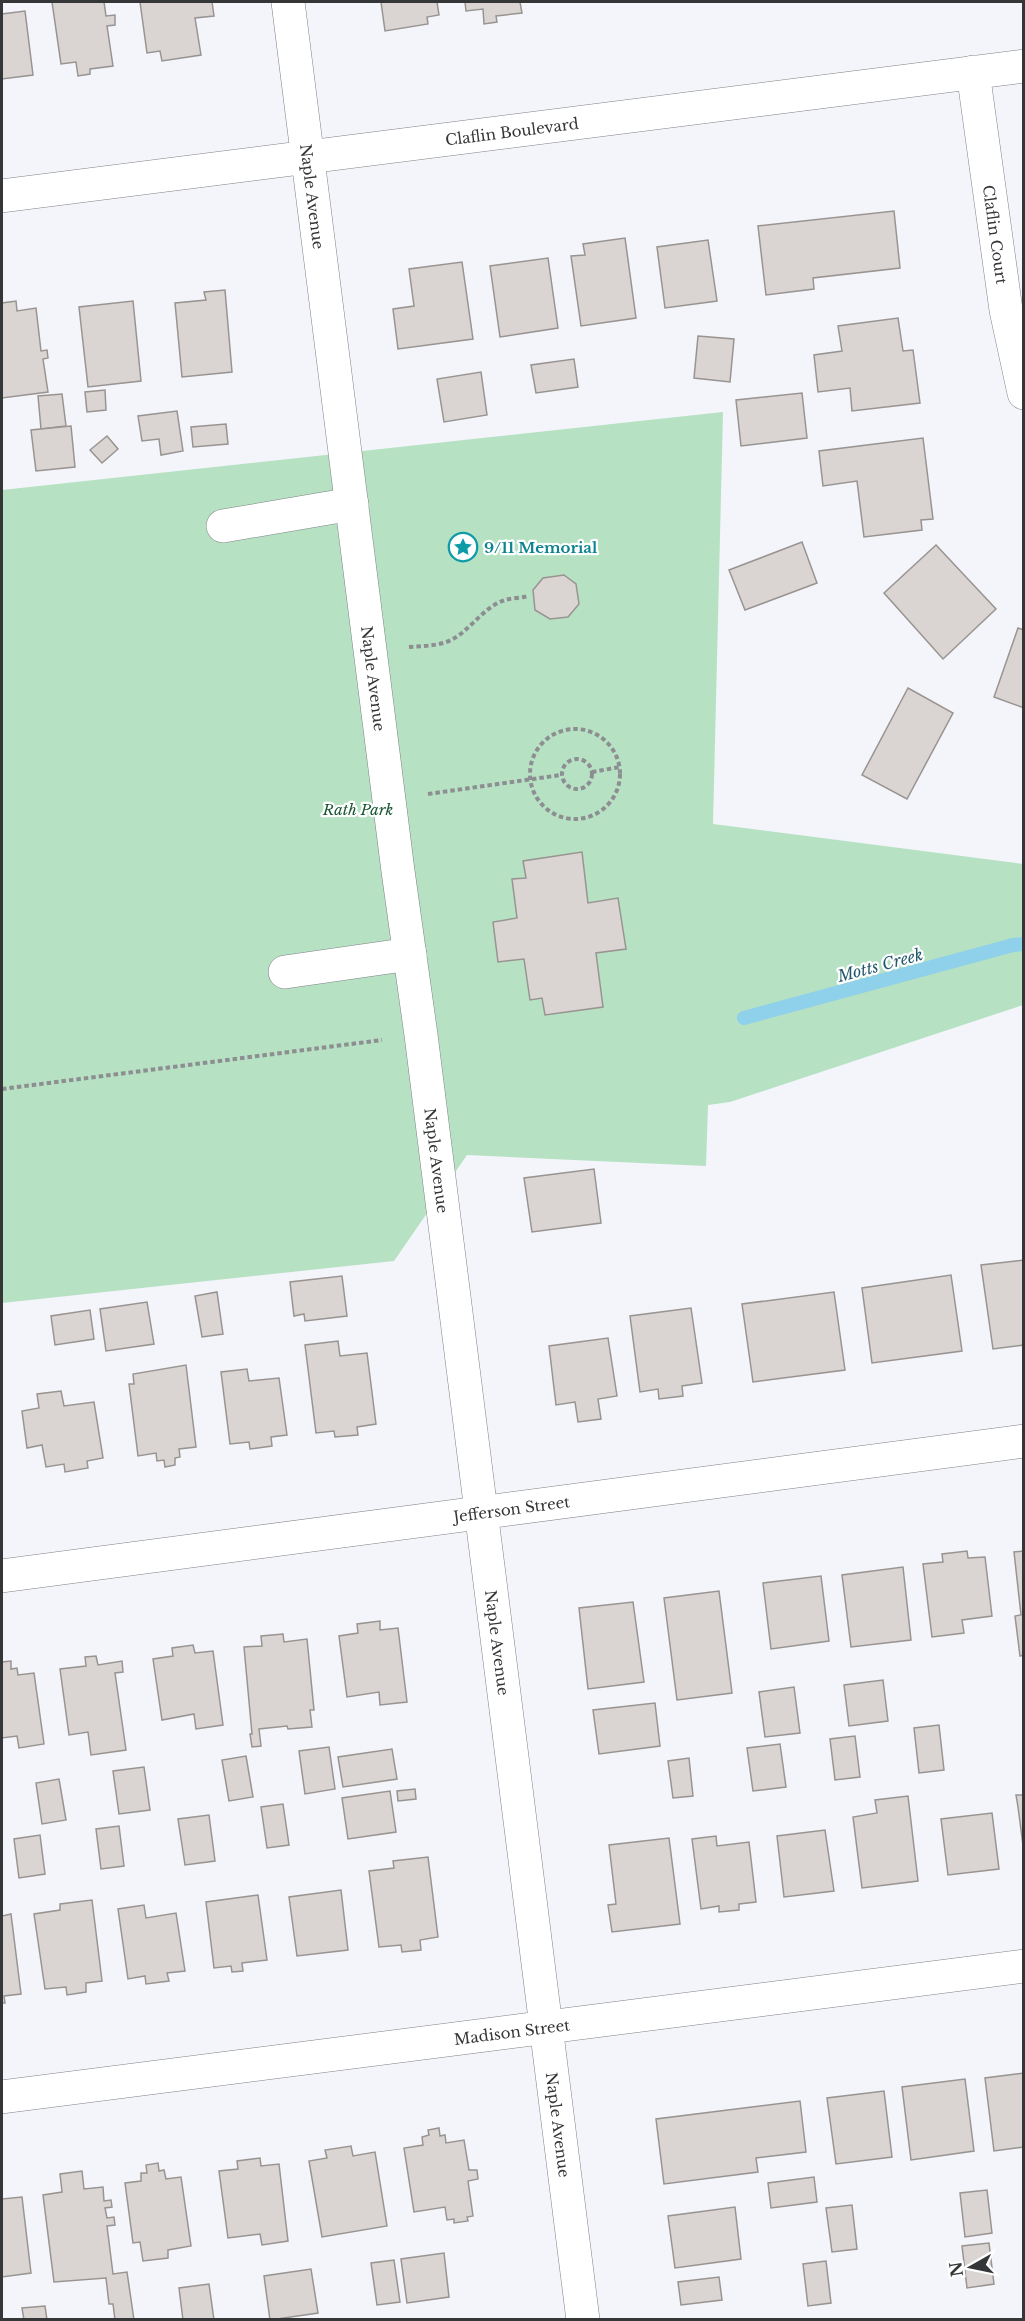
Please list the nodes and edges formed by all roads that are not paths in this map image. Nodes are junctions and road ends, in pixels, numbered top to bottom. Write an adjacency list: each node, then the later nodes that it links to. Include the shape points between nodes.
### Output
1 (288, 2): 4 (street, Naple Avenue)
2 (1023, 66): 3 (street, Claflin Boulevard)
3 (973, 72): 4 (street, Claflin Boulevard); 6 (street, Claflin Court, via 1006,310)
4 (308, 157): 5 (street, Claflin Boulevard); 7 (street, Naple Avenue)
5 (2, 196)
6 (1023, 393)
7 (352, 504): 8 (street); 9 (street, Naple Avenue)
8 (223, 526)
9 (410, 954): 10 (street); 12 (street, Naple Avenue)
10 (285, 972)
11 (1023, 1441): 12 (street, Jefferson Street)
12 (482, 1513): 13 (street, Jefferson Street); 15 (street, Naple Avenue)
13 (2, 1576)
14 (1023, 1966): 15 (street, Madison Street)
15 (546, 2027): 16 (street, Madison Street); 17 (street, Naple Avenue)
16 (2, 2097)
17 (583, 2319)

